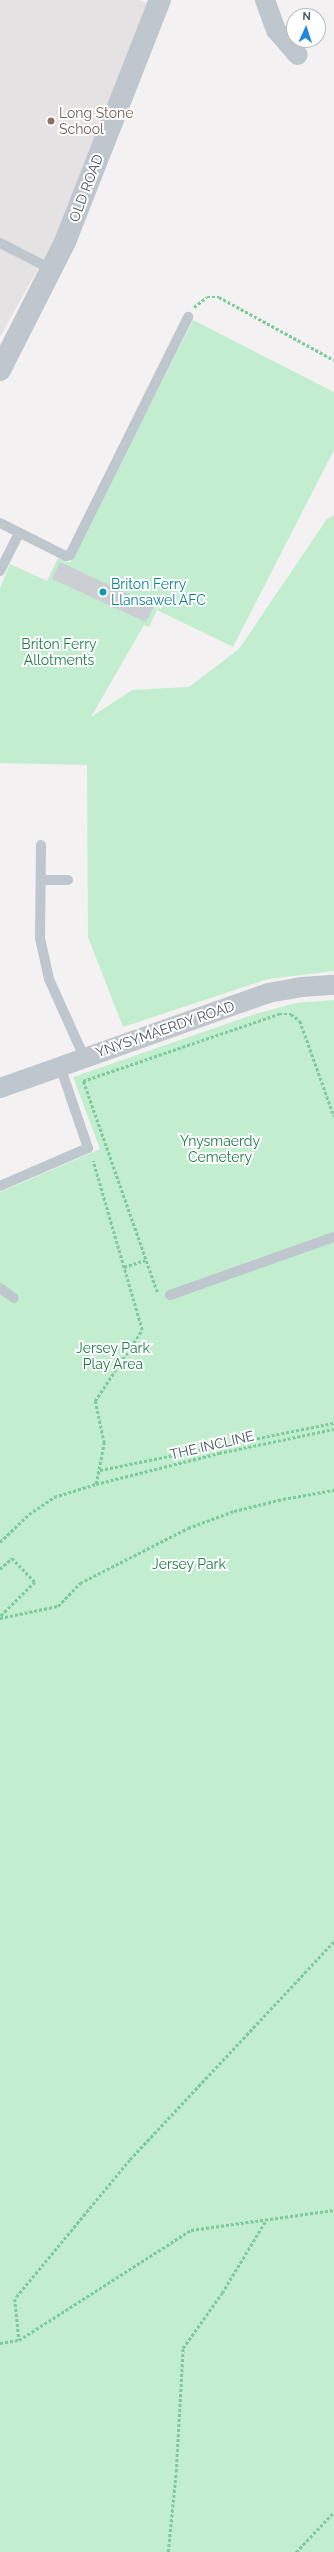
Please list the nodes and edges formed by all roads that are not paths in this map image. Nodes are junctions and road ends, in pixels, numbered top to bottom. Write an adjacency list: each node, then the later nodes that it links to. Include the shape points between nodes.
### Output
1 (160, 0): 5 (street, OLD ROAD)
2 (265, 0): 3 (street, via 276,30)
3 (298, 55)
4 (0, 243): 5 (lane)
5 (53, 270): 7 (street, OLD ROAD)
6 (188, 317): 9 (lane, via 70,555 66,556)
7 (0, 370)
8 (0, 524): 9 (lane)
9 (18, 533): 10 (lane)
10 (0, 571)
11 (41, 845): 12 (lane)
12 (40, 880): 13 (lane); 15 (lane, via 40,938 49,979)
13 (68, 880)
14 (334, 985): 15 (street, YNYSYMAERDY ROAD, via 268,993)
15 (84, 1057): 16 (street, YNYSYMAERDY ROAD)
16 (60, 1066): 17 (street, YNYSYMAERDY ROAD); 18 (lane, via 88,1148)
17 (0, 1088)
18 (0, 1186)
19 (334, 1237): 21 (lane)
20 (0, 1288): 22 (lane)
21 (170, 1295)
22 (14, 1298)

